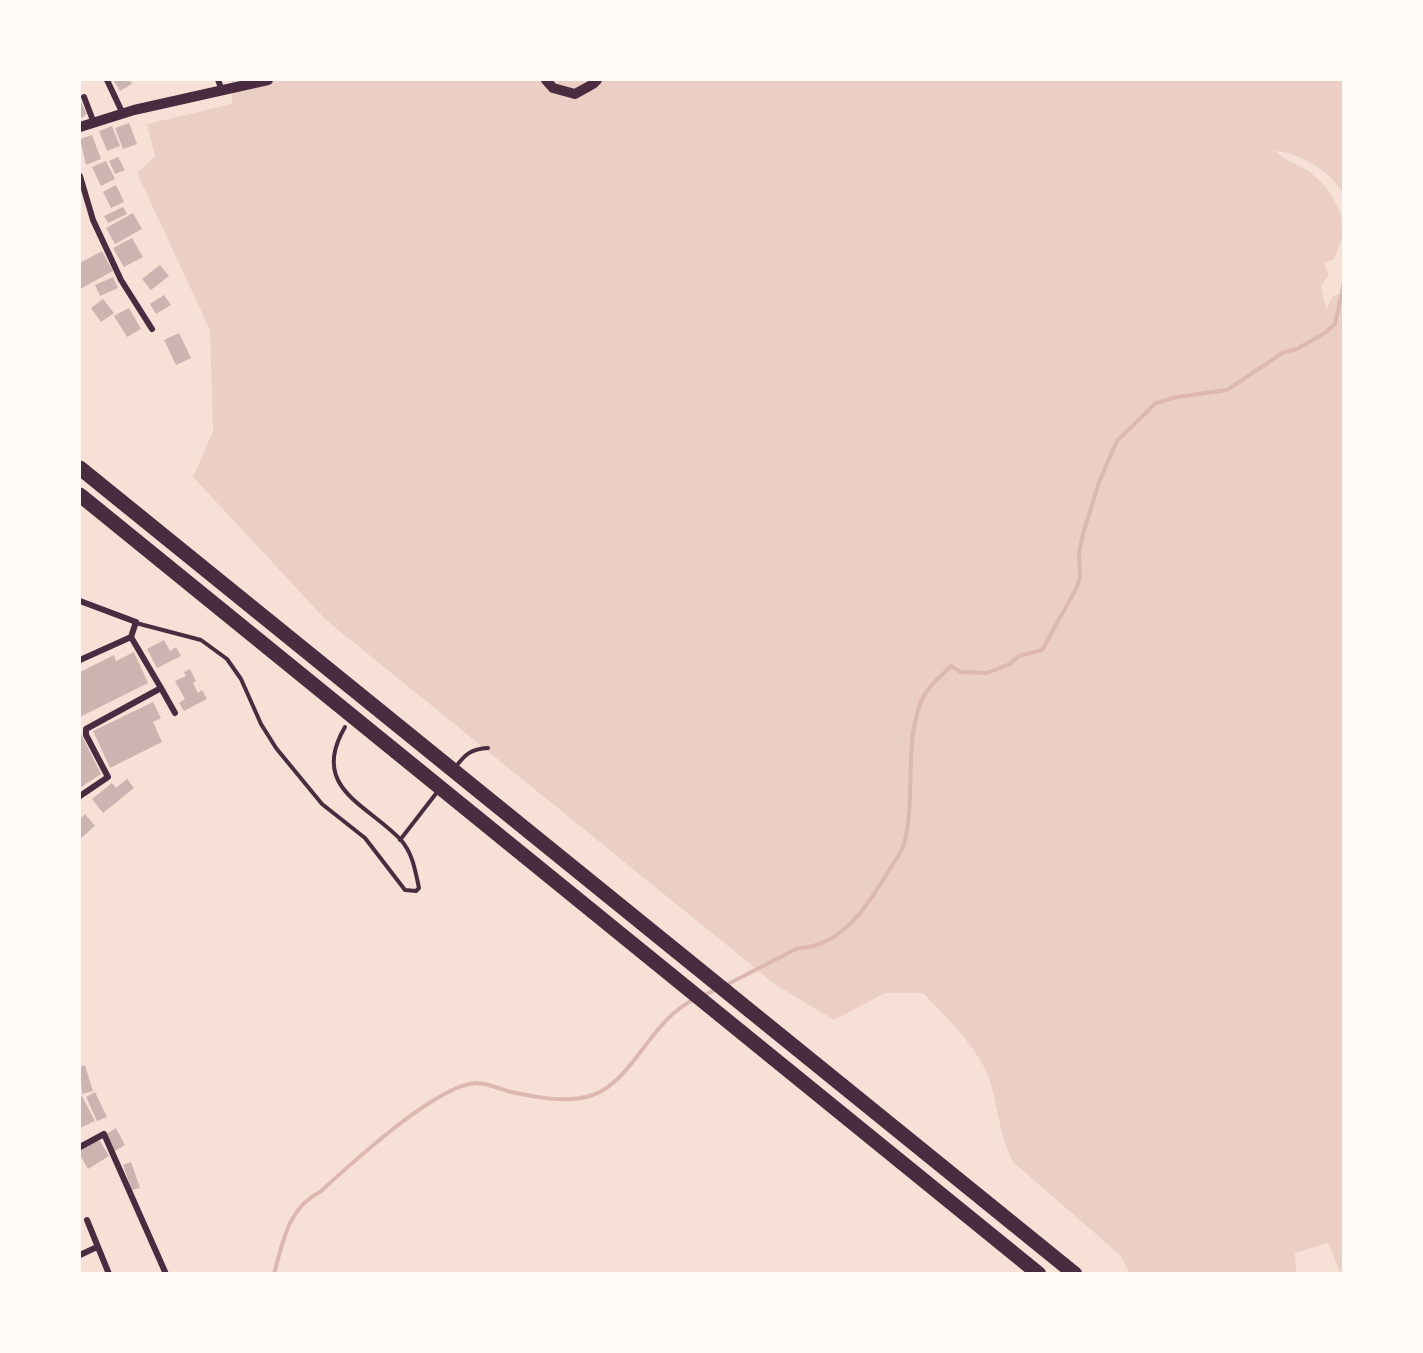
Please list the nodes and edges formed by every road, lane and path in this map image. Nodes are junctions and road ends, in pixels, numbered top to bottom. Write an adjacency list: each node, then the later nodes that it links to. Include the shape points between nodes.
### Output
1 (107, 80): 8 (street)
2 (268, 80): 5 (street)
3 (546, 80): 4 (street, via 553,88 575,94)
4 (597, 80)
5 (256, 81): 6 (street)
6 (220, 85): 8 (street)
7 (84, 97): 9 (street)
8 (123, 114): 9 (street)
9 (94, 123): 10 (street)
10 (80, 127)
11 (80, 176): 12 (street, via 93,220 116,270)
12 (152, 329)
13 (80, 468): 34 (highway)
14 (80, 495): 33 (highway)
15 (80, 601): 16 (street)
16 (136, 622): 17 (street); 26 (lane, via 201,640 227,659 282,755 322,804 365,838 405,890 416,891 411,855)
17 (131, 637): 18 (street); 19 (street)
18 (80, 660)
19 (161, 688): 20 (street); 25 (street, via 86,729 108,777)
20 (175, 713)
21 (345, 727): 26 (lane, via 334,745 332,760 341,785)
22 (488, 748): 23 (lane, via 475,749 464,756)
23 (451, 773)
24 (445, 782): 26 (lane)
25 (80, 796)
26 (400, 840)
27 (80, 1147): 32 (street, via 104,1134)
28 (87, 1220): 29 (street)
29 (97, 1247): 30 (street); 31 (street)
30 (80, 1255)
31 (109, 1274)
32 (166, 1274)
33 (1039, 1274)
34 (1075, 1274)

